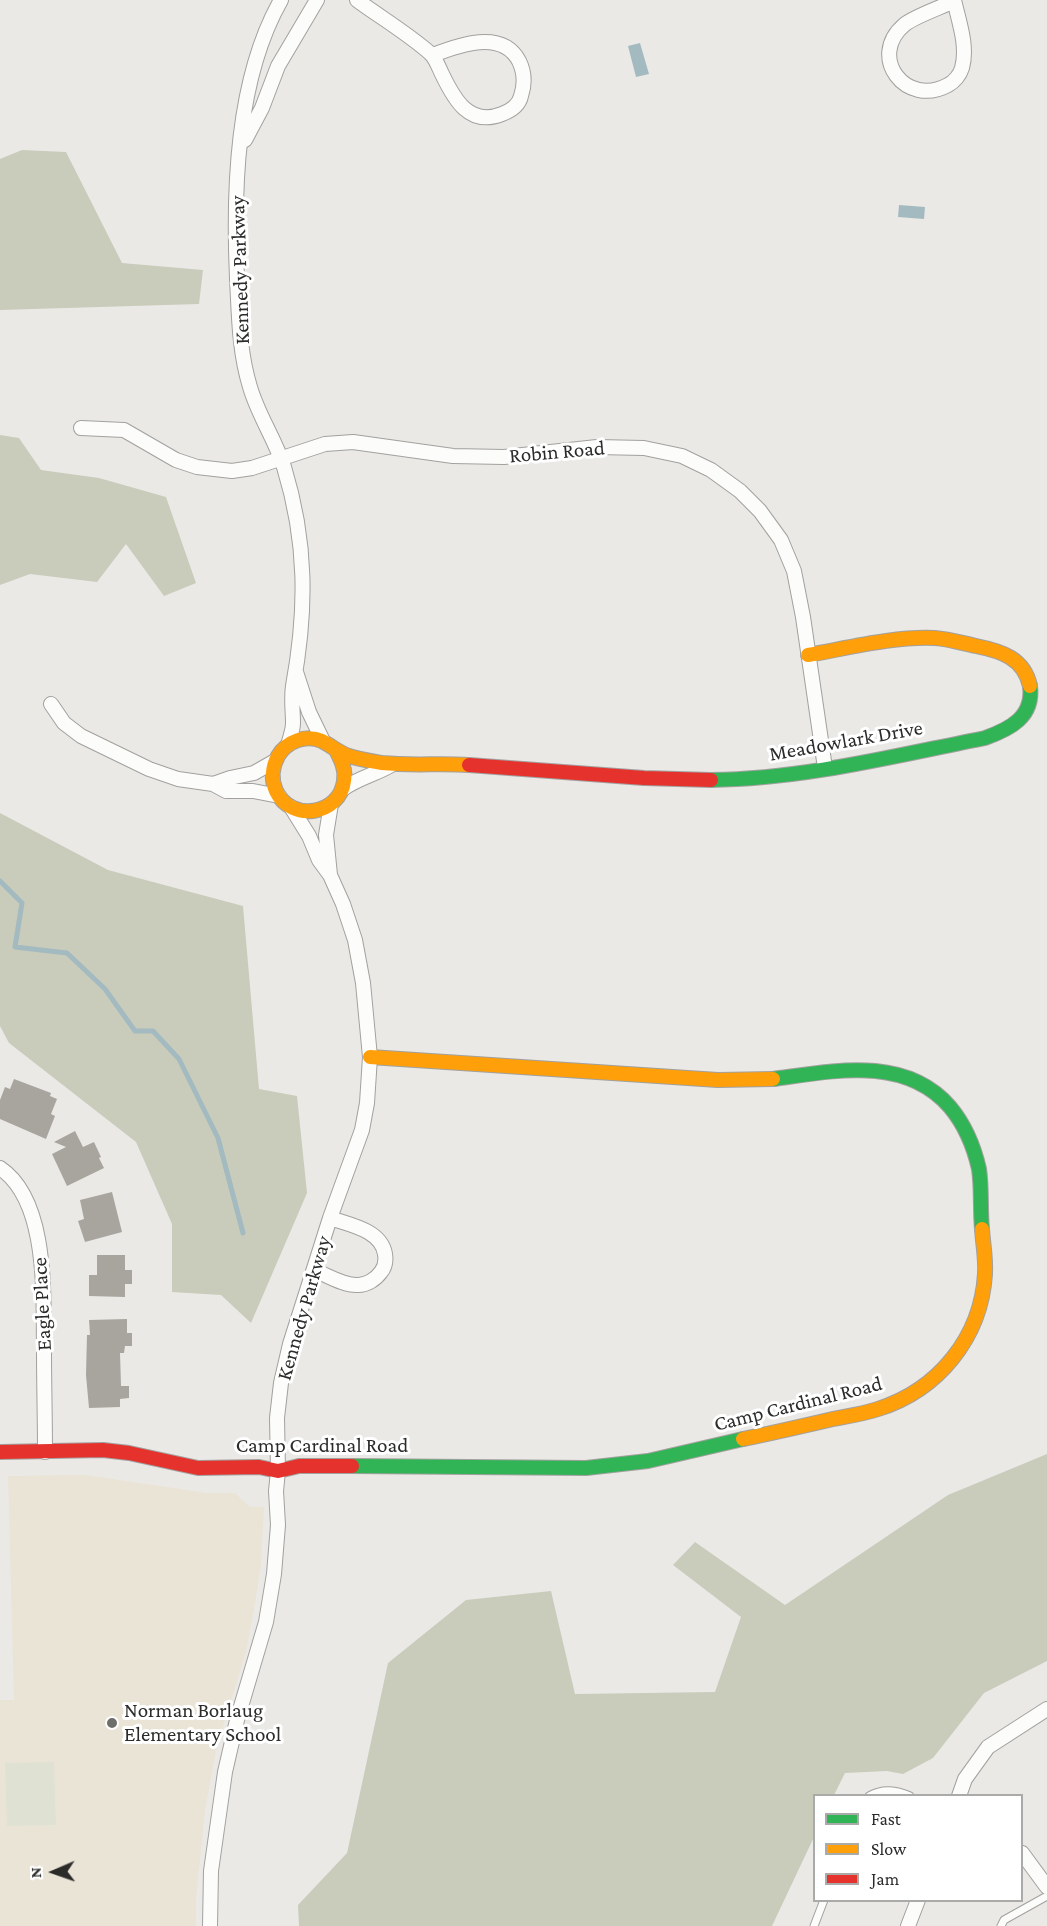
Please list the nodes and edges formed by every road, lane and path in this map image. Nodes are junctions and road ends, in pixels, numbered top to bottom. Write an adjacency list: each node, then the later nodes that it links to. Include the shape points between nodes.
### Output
1 (281, 0): 6 (street, Kennedy Parkway, via 255,62 244,107)
2 (317, 0): 6 (street, Kennedy Parkway, via 278,66)
3 (357, 0): 5 (street)
4 (954, 1): 4 (street, via 964,54 962,70 953,82 940,89 925,92 911,88 898,80 890,65 889,50 894,36 905,24)
5 (433, 56): 5 (street, via 452,95 475,116 492,118 520,102 523,69 516,55 505,46 485,41)
6 (241, 147): 8 (street, Kennedy Parkway, via 235,227 238,330 250,388)
7 (81, 428): 8 (street, Robin Road, via 124,430 176,459 214,470 252,468)
8 (281, 459): 9 (street, Robin Road, via 325,444 353,442 453,456 504,458 597,447 644,448 682,456 740,491 781,540 794,571); 10 (street, Kennedy Parkway, via 299,531 303,572)
9 (808, 655): 17 (street, Robin Road); 17 (street, Meadowlark Drive, via 934,638 1004,652 1021,662 1030,680 1031,698 1024,717 1009,730)
10 (296, 672): 12 (street, Kennedy Parkway); 13 (street, Kennedy Parkway)
11 (51, 704): 18 (street, via 64,723 81,736 148,769)
12 (323, 741): 13 (street, via 304,738); 14 (street)
13 (288, 745): 15 (street)
14 (336, 750): 16 (street, Meadowlark Drive); 19 (street, via 346,770)
15 (275, 761): 18 (street, via 254,773); 20 (street, via 272,779)
16 (393, 764): 17 (street, Meadowlark Drive, via 455,764 685,781 777,776); 19 (street, Meadowlark Drive)
17 (825, 768)
18 (213, 784): 20 (street, via 226,791 254,790)
19 (343, 789): 21 (street)
20 (279, 796): 22 (street)
21 (331, 804): 22 (street, via 307,812); 23 (street, Kennedy Parkway, via 326,841)
22 (291, 807): 23 (street, Kennedy Parkway)
23 (330, 875): 24 (street, Kennedy Parkway, via 355,940)
24 (370, 1057): 26 (street, Kennedy Parkway, via 362,1130); 30 (street, Camp Cardinal Road, via 718,1080 753,1081 865,1070 913,1080 953,1109 978,1163 985,1275 980,1301 970,1331 933,1381 878,1409 617,1466 299,1466)
25 (0, 1168): 29 (street, Eagle Place, via 10,1175 26,1199 42,1262)
26 (330, 1218): 27 (street, Kennedy Parkway); 27 (street, via 376,1237 384,1248 383,1270 368,1283 357,1286)
27 (314, 1270): 30 (street, Kennedy Parkway, via 281,1383)
28 (0, 1452): 29 (street, Camp Cardinal Road)
29 (45, 1452): 30 (street, Camp Cardinal Road, via 103,1450 198,1468 259,1467)
30 (278, 1471): 40 (street, Kennedy Parkway, via 274,1574 266,1622 225,1772 212,1870)
31 (1047, 1709): 34 (street, via 988,1747 965,1779)
32 (874, 1794): 33 (lane, via 884,1790)
33 (906, 1794)
34 (960, 1794)
35 (1023, 1854): 36 (street)
36 (1047, 1887)
37 (1047, 1896): 43 (lane, via 1004,1920)
38 (823, 1902): 41 (lane)
39 (917, 1902): 42 (street)
40 (210, 1926)
41 (814, 1926)
42 (908, 1926)
43 (1001, 1926)

